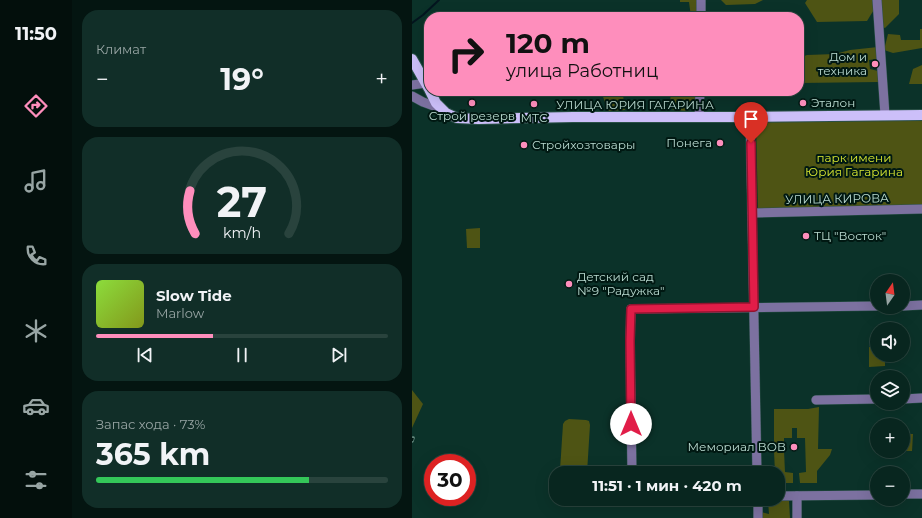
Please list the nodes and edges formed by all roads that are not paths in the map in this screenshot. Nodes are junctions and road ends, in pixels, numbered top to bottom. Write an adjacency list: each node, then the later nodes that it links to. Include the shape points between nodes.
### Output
1 (701, 0): 3 (street)
2 (878, 0): 12 (street)
3 (701, 12)
4 (412, 59): 5 (main road)
5 (424, 81)
6 (412, 85): 7 (street)
7 (424, 87)
8 (412, 96): 11 (street)
9 (432, 96): 11 (main road)
10 (700, 96): 14 (street)
11 (444, 111): 14 (main road, УЛИЦА ЮРИЯ ГАГАРИНА, via 457,118 494,120)
12 (885, 115): 13 (main road, УЛИЦА ЮРИЯ ГАГАРИНА); 15 (main road, УЛИЦА ЮРИЯ ГАГАРИНА)
13 (922, 115)
14 (699, 117): 15 (main road, УЛИЦА ЮРИЯ ГАГАРИНА)
15 (750, 118): 17 (street)
16 (922, 209): 17 (street, УЛИЦА КИРОВА)
17 (752, 213): 21 (street)
18 (922, 305): 20 (street)
19 (870, 306): 21 (street)
20 (910, 306)
21 (754, 307): 26 (street, via 631,309); 27 (street)
22 (910, 398): 23 (street)
23 (922, 398)
24 (870, 399): 25 (street)
25 (816, 400)
26 (632, 466)
27 (757, 466)
28 (910, 494): 29 (street)
29 (922, 494)
30 (870, 495): 32 (street)
31 (785, 496): 32 (street)
32 (796, 496): 35 (street)
33 (758, 506): 34 (street)
34 (758, 518)
35 (797, 518)

